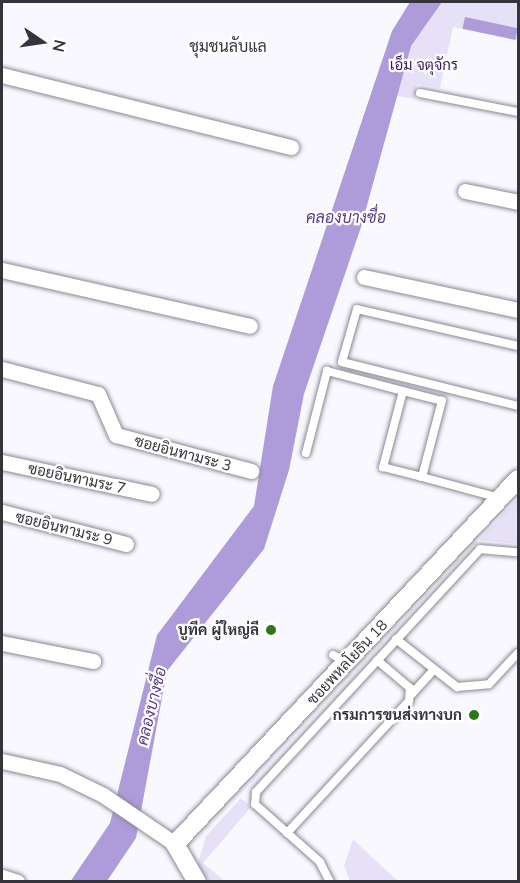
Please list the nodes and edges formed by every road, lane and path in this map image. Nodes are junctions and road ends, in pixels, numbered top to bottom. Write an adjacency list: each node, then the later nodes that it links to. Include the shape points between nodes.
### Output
1 (2, 75): 4 (street)
2 (420, 93): 3 (lane)
3 (519, 112)
4 (291, 147)
5 (465, 191): 6 (street)
6 (519, 202)
7 (2, 270): 10 (street)
8 (364, 278): 9 (street)
9 (519, 310)
10 (250, 326)
11 (519, 346): 14 (lane, via 357,309 342,362)
12 (2, 369): 17 (street, ซอยอินทามระ 3, via 98,394 116,435)
13 (403, 391): 15 (lane, via 327,371); 18 (lane, via 442,401); 18 (lane, via 383,467)
14 (519, 406)
15 (306, 453)
16 (2, 462): 20 (street, ซอยอินทามระ 7)
17 (251, 471)
18 (422, 477): 21 (lane)
19 (519, 479): 21 (street, ซอยพหลโยธิน 18)
20 (152, 494)
21 (501, 498): 34 (street, ซอยพหลโยธิน 18, via 340,658)
22 (2, 512): 23 (street, ซอยอินทามระ 9)
23 (126, 544)
24 (519, 552): 25 (lane, via 480,549)
25 (396, 639): 28 (lane); 30 (lane)
26 (2, 643): 29 (street)
27 (519, 653): 30 (lane, via 489,684 474,689 445,683)
28 (377, 660): 31 (lane); 33 (lane, via 253,797)
29 (93, 661)
30 (432, 672): 31 (lane)
31 (411, 695): 33 (lane)
32 (2, 761): 34 (street, via 60,774 103,795)
33 (287, 833): 38 (lane, via 320,862)
34 (175, 844): 37 (street)
35 (2, 877): 36 (street)
36 (17, 882)
37 (197, 882)
38 (330, 882)

